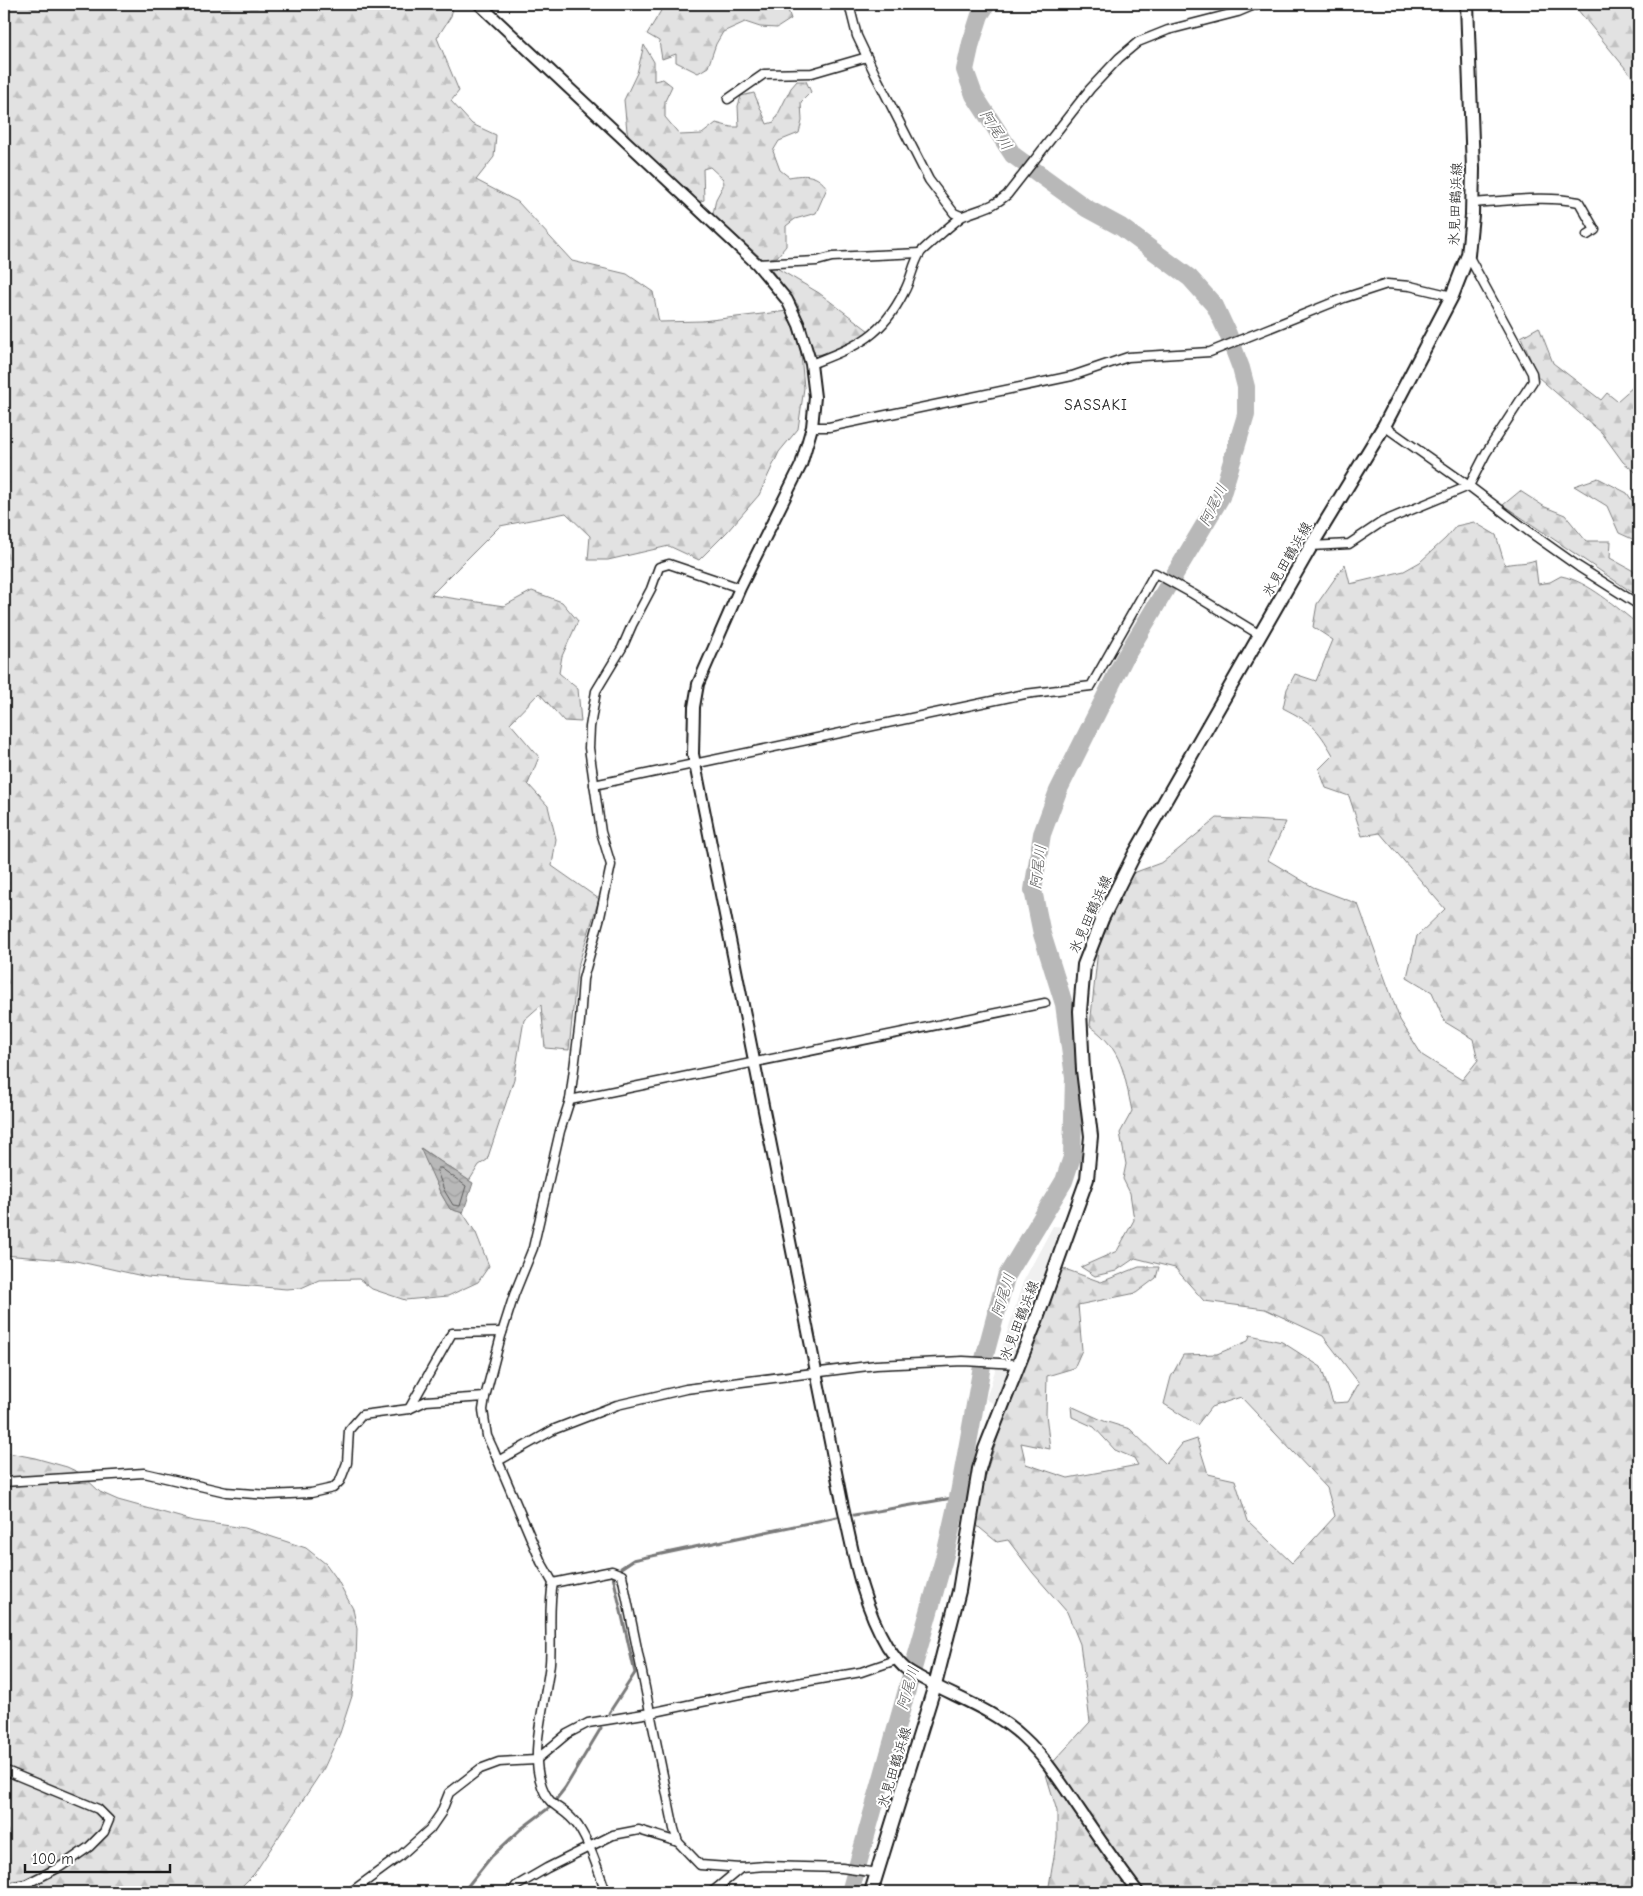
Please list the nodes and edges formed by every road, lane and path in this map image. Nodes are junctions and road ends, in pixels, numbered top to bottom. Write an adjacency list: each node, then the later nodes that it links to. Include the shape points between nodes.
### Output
1 (479, 4): 12 (street)
2 (849, 4): 5 (street)
3 (1257, 4): 8 (street, via 1138,42 1118,58 1090,89 1015,187 996,204)
4 (1467, 4): 7 (main road, 氷見田鶴浜線)
5 (867, 57): 6 (street, via 812,73 764,74); 8 (street, via 929,180 954,213)
6 (728, 99)
7 (1472, 203): 9 (street, via 1579,202 1595,230); 11 (main road, 氷見田鶴浜線)
8 (961, 216): 10 (street)
9 (1587, 235)
10 (920, 253): 12 (street); 14 (street, via 893,314 854,347)
11 (1468, 255): 13 (main road, 氷見田鶴浜線); 17 (street, via 1532,373 1533,381 1486,453)
12 (757, 264): 14 (street, via 788,300 800,325)
13 (1452, 296): 15 (main road, 氷見田鶴浜線); 16 (street, via 1387,284 1210,352 1141,355 1014,389 829,427)
14 (811, 364): 16 (street)
15 (1384, 426): 17 (street); 18 (main road, 氷見田鶴浜線)
16 (812, 427): 19 (street, via 801,465)
17 (1469, 486): 18 (street, via 1382,522 1349,544); 20 (street, via 1579,567)
18 (1311, 546): 21 (main road, 氷見田鶴浜線)
19 (740, 588): 22 (street, via 698,684 692,734); 23 (street, via 669,564 659,567 622,648 596,691 589,748)
20 (1639, 605)
21 (1260, 635): 22 (street, via 1155,573 1091,686 1025,694); 28 (main road, 氷見田鶴浜線, via 1134,855 1102,919 1084,965 1080,1012 1091,1136 1087,1179)
22 (694, 765): 23 (street); 25 (street)
23 (594, 785): 26 (street, via 601,832 612,865 583,979)
24 (1045, 1003): 25 (street)
25 (754, 1062): 26 (street); 29 (street)
26 (570, 1100): 27 (street, via 533,1248)
27 (502, 1332): 30 (street); 31 (street, via 452,1333)
28 (1018, 1364): 29 (street, via 972,1361 876,1365); 36 (main road, 氷見田鶴浜線, via 979,1469 960,1591)
29 (816, 1372): 32 (street, via 686,1388 617,1405 556,1429); 35 (street, via 859,1580 880,1634)
30 (485, 1397): 31 (street, via 426,1401); 32 (street, via 483,1410 487,1436)
31 (409, 1409): 33 (street, via 362,1415 349,1430 347,1463 340,1482 333,1488 311,1493 269,1496 226,1492 144,1473)
32 (498, 1461): 34 (street, via 541,1562)
33 (4, 1482)
34 (553, 1582): 37 (street, via 612,1571 622,1575); 38 (street, via 550,1662)
35 (896, 1660): 36 (street); 37 (street, via 861,1672)
36 (929, 1682): 43 (main road, 氷見田鶴浜線); 50 (street, via 999,1718 1024,1738 1054,1772)
37 (650, 1713): 38 (street, via 588,1723 568,1734); 40 (street)
38 (536, 1760): 41 (street, via 546,1795 577,1825); 45 (street, via 498,1762 480,1769 449,1793 430,1829)
39 (4, 1770): 44 (street, via 98,1809 109,1820 104,1832 94,1842 60,1867 26,1884)
40 (678, 1842): 41 (street, via 634,1830 613,1835); 42 (street, via 700,1865)
41 (589, 1847): 46 (street, via 539,1872); 47 (street)
42 (741, 1868): 43 (street, via 842,1868); 48 (street)
43 (872, 1872): 49 (main road, 氷見田鶴浜線)
44 (4, 1888)
45 (351, 1892)
46 (512, 1892)
47 (606, 1892)
48 (712, 1892)
49 (871, 1892)
50 (1138, 1892)

